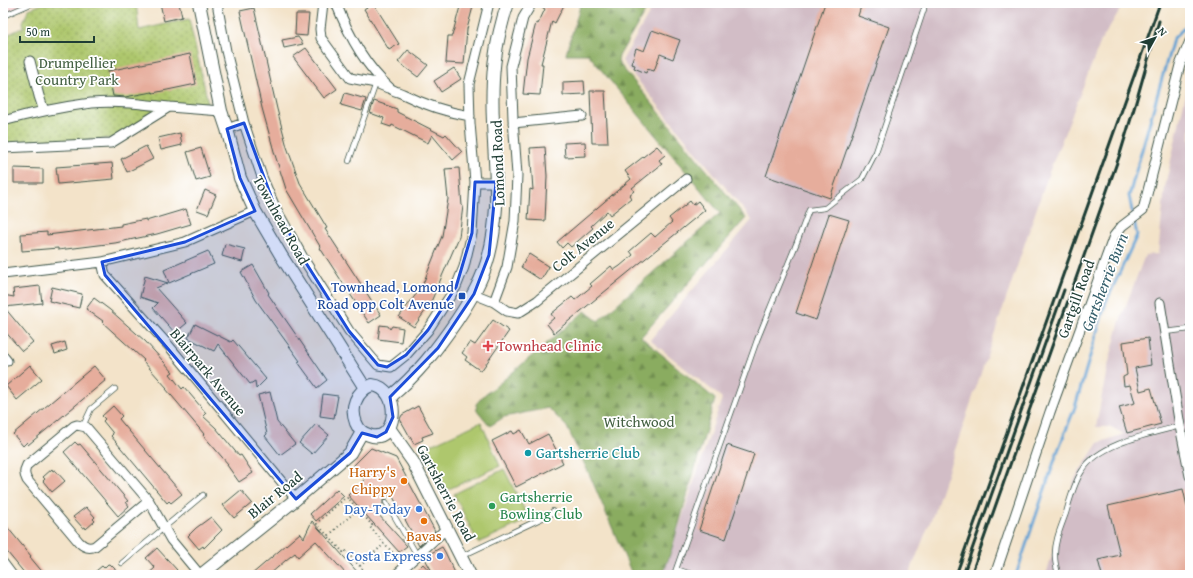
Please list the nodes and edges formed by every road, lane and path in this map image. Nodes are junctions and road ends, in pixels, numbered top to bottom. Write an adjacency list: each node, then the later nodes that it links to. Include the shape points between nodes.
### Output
1 (33, 3): 10 (lane)
2 (199, 3): 19 (street, Townhead Road)
3 (217, 3): 23 (street)
4 (323, 3): 14 (street, via 321,38 350,78)
5 (336, 3): 16 (street, via 359,52)
6 (488, 3): 20 (street, Lomond Road, via 469,84)
7 (508, 3): 30 (street, Lomond Road, via 498,36 494,66)
8 (532, 3): 24 (street, Lomond Road, via 523,18 511,66)
9 (924, 3): 63 (lane, via 876,152 862,179 825,208 809,210 757,340)
10 (3, 16)
11 (1190, 41): 71 (street, Gartgill Road, via 1180,65 1143,210 1122,226 1114,236 1050,412)
12 (30, 61): 18 (street)
13 (111, 83): 15 (path)
14 (376, 83): 16 (street); 27 (lane)
15 (92, 86)
16 (390, 88): 20 (street, via 448,113)
17 (169, 107): 18 (street, via 92,103); 19 (street); 26 (street, via 111,142)
18 (44, 111): 22 (street)
19 (221, 111): 25 (street, Townhead Road)
20 (470, 116): 29 (street, Lomond Road)
21 (582, 116): 24 (street)
22 (3, 121)
23 (244, 123): 25 (street); 29 (street, Lomond Road, via 262,177 281,220 349,331 378,365 391,367 406,355 428,330 456,287 472,233)
24 (513, 123): 35 (street, Lomond Road, via 517,175 515,221 507,267)
25 (227, 129): 31 (street, Townhead Road, via 240,178)
26 (3, 148)
27 (349, 161)
28 (686, 179): 35 (street, Colt Avenue, via 537,301 518,313 507,311)
29 (475, 182): 30 (street, Lomond Road)
30 (496, 182): 34 (street, Lomond Road, via 496,207 489,255)
31 (255, 211): 32 (street, via 185,242); 39 (street, Townhead Road)
32 (102, 262): 33 (street); 48 (street, Blairpark Avenue, via 105,275 169,346)
33 (3, 274)
34 (474, 294): 35 (street); 41 (street, Lomond Road, via 438,348)
35 (494, 302)
36 (1160, 303): 38 (street)
37 (1190, 329): 38 (lane)
38 (1165, 332): 43 (street)
39 (365, 388): 41 (street, via 378,386); 45 (street, via 356,400 353,413)
40 (115, 390): 42 (lane, via 91,409)
41 (390, 397): 44 (street, via 393,417)
42 (83, 426): 49 (street); 49 (street, via 74,426 24,470 27,480 79,542 87,547 95,546)
43 (1180, 426): 46 (street); 72 (lane, via 1113,446 1088,463 1071,498 1055,545)
44 (388, 428): 45 (street, via 386,432 372,437); 54 (street, Gartsherrie Road, via 413,462)
45 (362, 432): 48 (street, Blair Road, via 350,453)
46 (1190, 476)
47 (203, 495): 53 (lane)
48 (296, 499): 65 (street, Blair Road)
49 (149, 501): 53 (street)
50 (386, 502): 57 (lane)
51 (358, 509): 55 (path); 55 (path, via 348,498 344,498 317,524); 56 (path)
52 (553, 511): 58 (lane)
53 (164, 527): 60 (lane); 65 (street, via 171,540)
54 (447, 528): 57 (street); 58 (street, Gartsherrie Road)
55 (328, 536): 61 (path)
56 (384, 544): 61 (path); 62 (path)
57 (417, 555): 62 (street)
58 (462, 557): 68 (street, Gartsherrie Road)
59 (3, 563): 64 (street)
60 (122, 563)
61 (360, 566): 66 (path)
62 (404, 567): 67 (street)
63 (676, 569): 69 (lane); 70 (lane)
64 (12, 575)
65 (201, 575)
66 (368, 575)
67 (396, 575)
68 (470, 575)
69 (674, 575)
70 (694, 575)
71 (995, 575)
72 (1058, 575)

